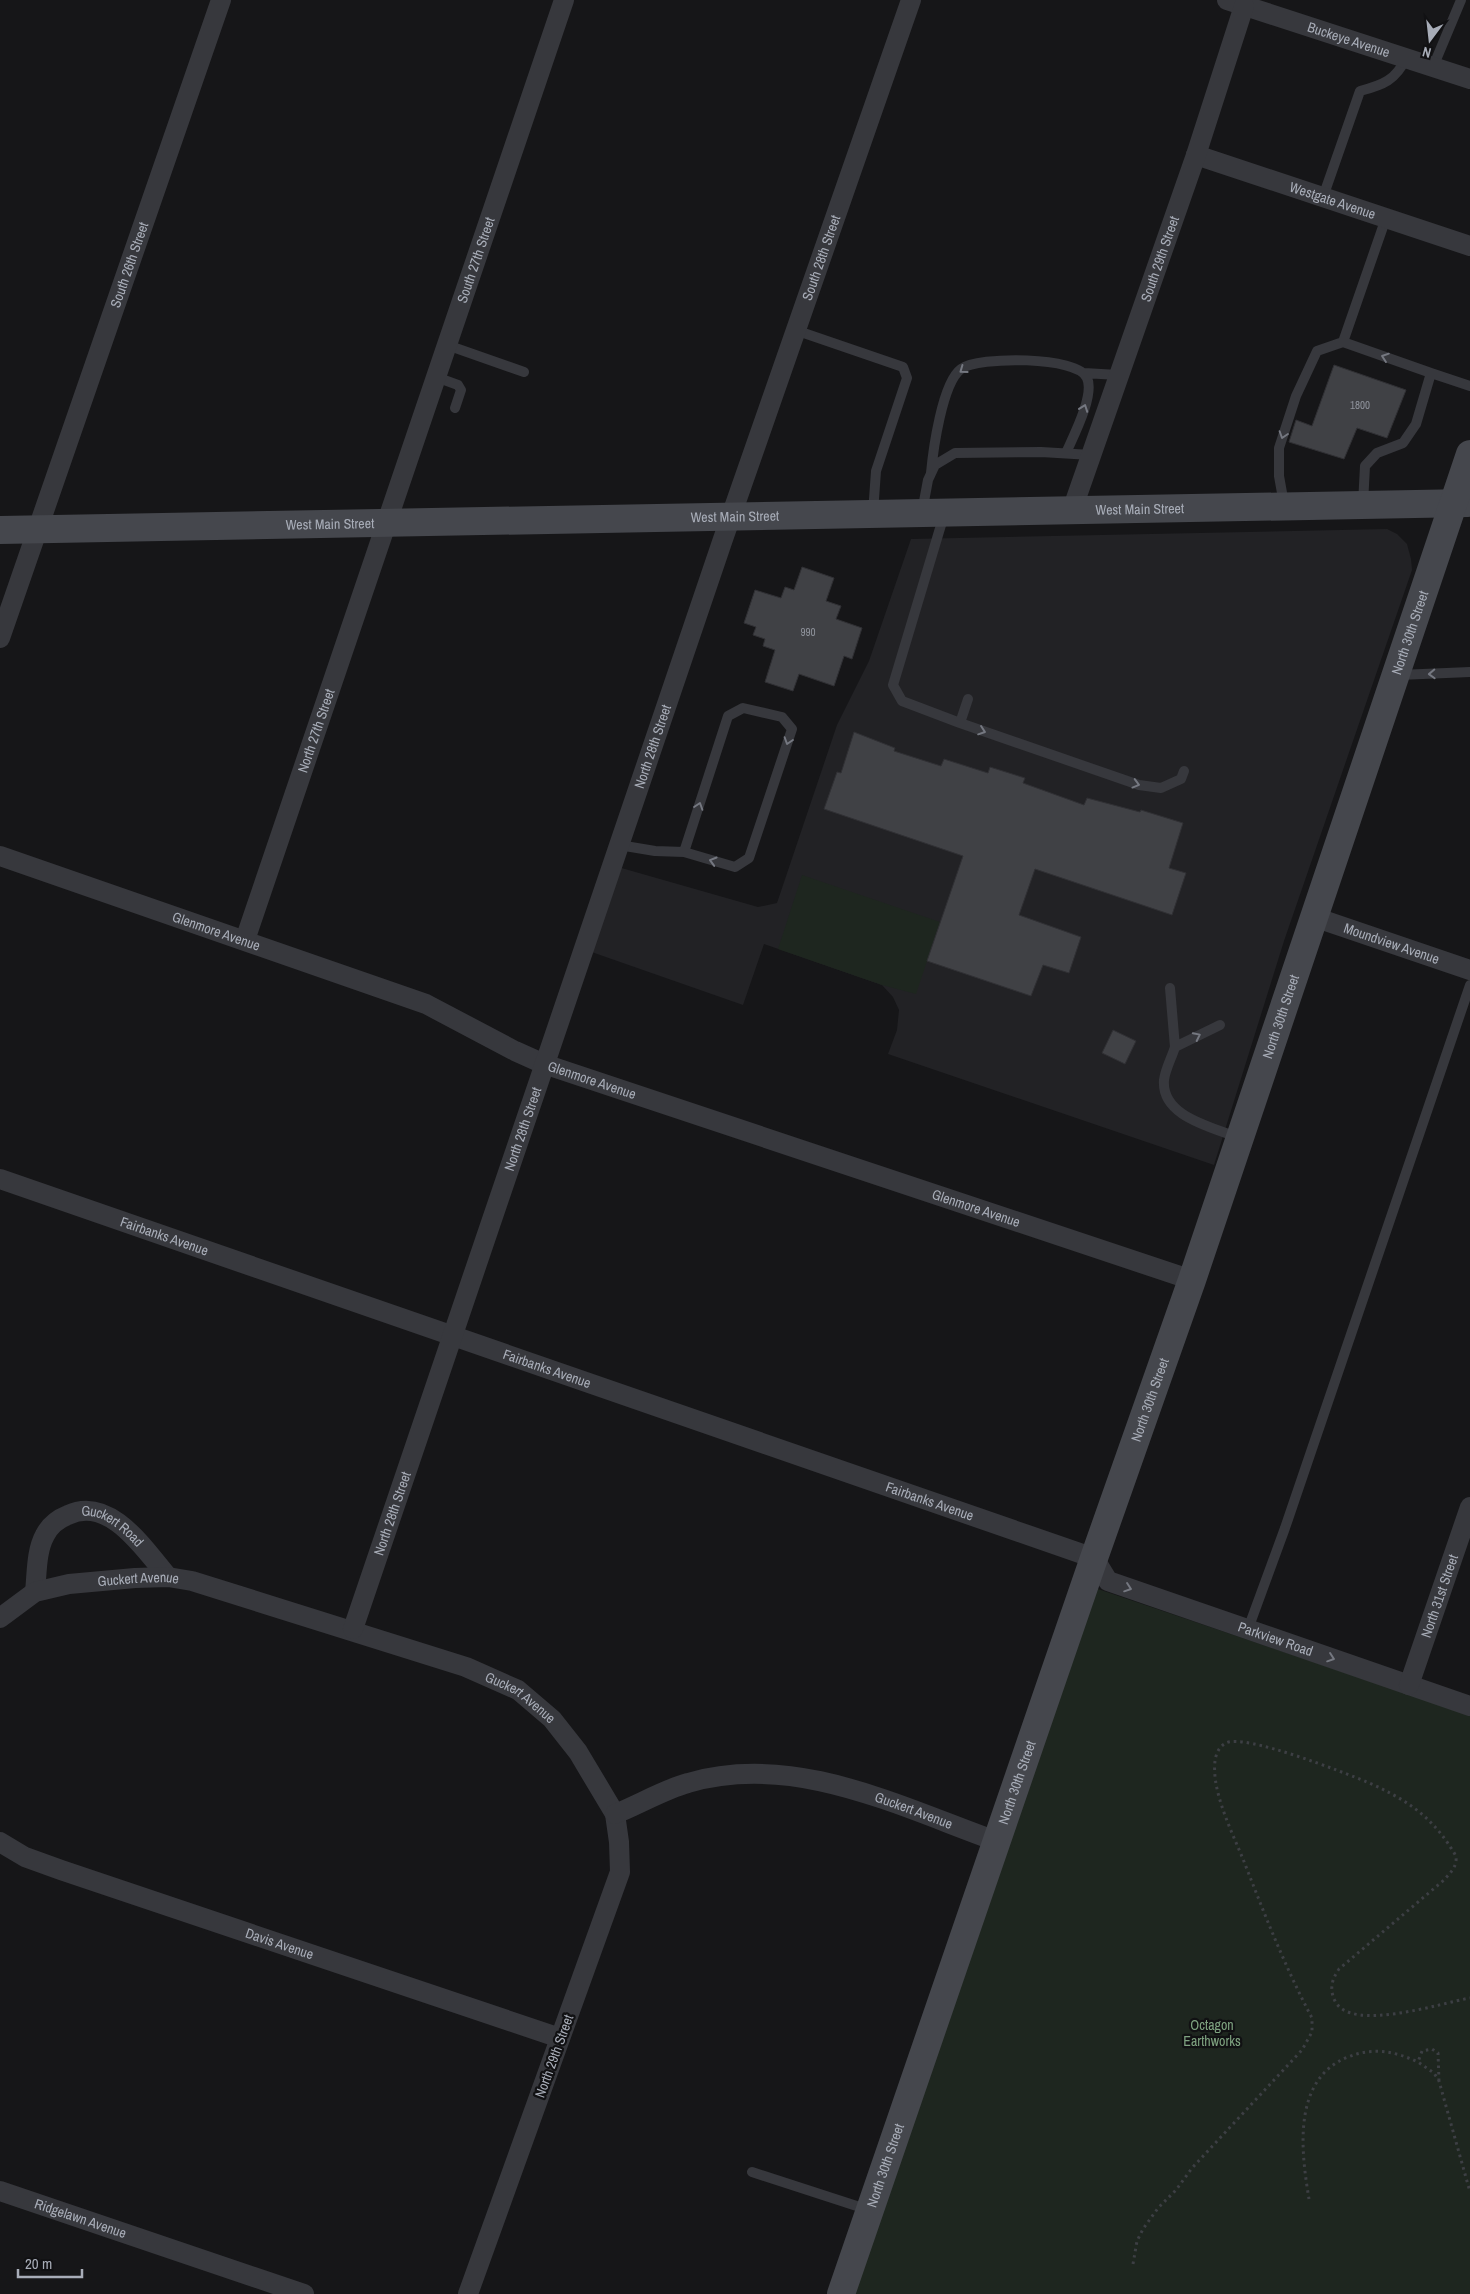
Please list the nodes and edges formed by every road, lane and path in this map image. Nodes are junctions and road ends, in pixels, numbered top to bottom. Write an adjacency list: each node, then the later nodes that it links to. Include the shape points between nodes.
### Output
1 (221, 0): 35 (street, South 26th Street)
2 (564, 0): 15 (street, South 27th Street)
3 (911, 0): 13 (street, South 28th Street)
4 (1461, 0): 7 (lane)
5 (1236, 3): 6 (street, Buckeye Avenue); 9 (street, South 29th Street)
6 (1406, 58): 7 (street, Buckeye Avenue); 10 (lane, via 1391,80 1360,91)
7 (1433, 67): 8 (street, Buckeye Avenue)
8 (1470, 79)
9 (1196, 156): 10 (street, Westgate Avenue); 19 (street, South 29th Street)
10 (1323, 197): 11 (street, Westgate Avenue)
11 (1386, 218): 12 (street, Westgate Avenue); 14 (lane)
12 (1470, 246)
13 (795, 330): 32 (lane, via 904,367 907,378 876,471); 33 (street, South 28th Street)
14 (1343, 342): 18 (lane, one-way to 14); 29 (lane, one-way to 29, via 1317,351 1296,396 1279,448)
15 (447, 345): 16 (lane); 20 (street, South 27th Street)
16 (524, 372)
17 (1084, 373): 19 (lane); 23 (lane, one-way to 17, via 1089,391); 26 (lane, one-way to 26, via 1068,365 1019,361 972,364 960,369 951,384 936,432)
18 (1430, 373): 21 (lane); 28 (lane, via 1416,424 1403,443 1377,453 1365,466)
19 (1118, 375): 25 (street, South 29th Street)
20 (436, 377): 22 (lane, via 458,385 461,390); 34 (street, South 27th Street)
21 (1470, 386)
22 (455, 408)
23 (1066, 453): 25 (lane); 26 (lane, via 955,453 935,465)
24 (1470, 454): 27 (street, North 30th Street)
25 (1091, 455): 30 (street, South 29th Street)
26 (931, 473): 31 (lane, via 928,480)
27 (1461, 503): 28 (street, West Main Street); 39 (street, North 30th Street)
28 (1364, 504): 29 (street, West Main Street)
29 (1284, 506): 30 (street, West Main Street)
30 (1072, 510): 31 (street, West Main Street)
31 (933, 512): 32 (street, West Main Street); 41 (lane, via 893,685 902,701)
32 (872, 514): 33 (street, West Main Street)
33 (731, 516): 34 (street, West Main Street); 43 (street, North 28th Street)
34 (387, 522): 35 (street, West Main Street); 47 (street, North 27th Street)
35 (39, 529): 36 (street, West Main Street); 37 (street, South 26th Street)
36 (0, 530)
37 (0, 638)
38 (1470, 672): 39 (lane, one-way to 39)
39 (1394, 675): 46 (street, North 30th Street)
40 (968, 699): 41 (lane)
41 (960, 723): 42 (lane, one-way to 42, via 1138,785 1161,788 1182,779)
42 (1184, 772)
43 (618, 845): 44 (lane); 53 (street, North 28th Street)
44 (684, 852): 44 (lane, one-way to 44, via 728,716 743,708 782,717 792,729 749,858 735,867)
45 (0, 856): 47 (street, Glenmore Avenue)
46 (1314, 917): 48 (street, Moundview Avenue); 54 (street, North 30th Street)
47 (245, 940): 53 (street, Glenmore Avenue, via 426,1004)
48 (1470, 970)
49 (1470, 985): 64 (lane)
50 (1170, 988): 52 (lane)
51 (1220, 1025): 52 (lane, one-way to 51)
52 (1175, 1047): 54 (lane, via 1164,1081 1169,1103 1188,1118)
53 (544, 1064): 56 (street, Glenmore Avenue); 57 (street, North 28th Street)
54 (1240, 1138): 56 (street, North 30th Street)
55 (0, 1179): 57 (street, Fairbanks Avenue)
56 (1192, 1280): 59 (street, North 30th Street)
57 (453, 1336): 59 (street, Fairbanks Avenue); 63 (street, North 28th Street)
58 (1470, 1507): 65 (street, North 31st Street)
59 (1094, 1558): 64 (street, Parkview Road, one-way to 64, via 1108,1581); 68 (street, North 30th Street)
60 (168, 1578): 61 (street, Guckert Avenue, via 101,1580); 61 (street, Guckert Road, via 117,1521 96,1512 77,1510 58,1519 45,1535); 63 (street, Guckert Avenue, via 192,1581)
61 (35, 1592): 62 (street, Guckert Avenue)
62 (0, 1618)
63 (353, 1629): 67 (street, Guckert Avenue, via 466,1667 518,1690 552,1719 578,1752)
64 (1248, 1629): 65 (street, Parkview Road, one-way to 65)
65 (1409, 1685): 66 (street, Parkview Road)
66 (1470, 1706)
67 (615, 1814): 68 (street, Guckert Avenue, via 686,1783 720,1775 755,1772 831,1782); 71 (street, North 29th Street, via 620,1872)
68 (996, 1841): 78 (street, North 30th Street)
69 (0, 1842): 71 (street, Davis Avenue, via 25,1857 61,1870)
70 (1470, 1998): 79 (path, via 1384,2015 1358,2016 1338,2006 1331,1987 1339,1969 1444,1880 1454,1869 1454,1852 1432,1821 1390,1792 1288,1754 1235,1740 1226,1743 1215,1763 1220,1798 1267,1921 1312,2018 1312,2032 1302,2050 1192,2168 1149,2220 1137,2241)
71 (560, 2038): 81 (street, North 29th Street)
72 (1418, 2062): 73 (path, via 1434,2073); 73 (path, via 1422,2051 1432,2049 1438,2053); 77 (path, via 1389,2051 1372,2050 1329,2067 1316,2081 1309,2096 1304,2129 1304,2167)
73 (1439, 2081): 76 (path)
74 (752, 2172): 78 (lane)
75 (0, 2191): 80 (street, Ridgelawn Avenue)
76 (1470, 2192)
77 (1309, 2199)
78 (870, 2211): 82 (street, North 30th Street)
79 (1133, 2264)
80 (304, 2294)
81 (468, 2294)
82 (841, 2294)

